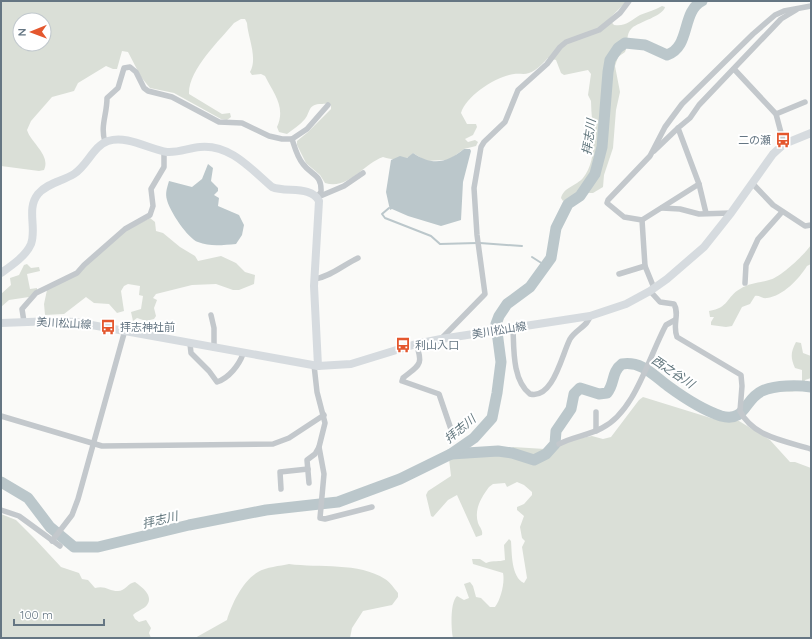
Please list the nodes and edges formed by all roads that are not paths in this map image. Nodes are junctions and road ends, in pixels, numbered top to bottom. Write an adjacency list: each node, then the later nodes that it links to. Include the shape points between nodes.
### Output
1 (629, 1): 39 (street, via 620,13 599,30 566,42 547,64 518,90 505,122 484,142 477,163 474,188 485,294)
2 (811, 6): 3 (street)
3 (802, 8): 4 (street, via 781,19); 14 (street, via 775,15 742,45 674,114)
4 (734, 69): 7 (street); 8 (street)
5 (805, 102): 7 (street)
6 (328, 105): 10 (street, via 307,129)
7 (776, 114): 12 (street)
8 (678, 128): 14 (street); 17 (street)
9 (811, 133): 12 (main road, 美川松山線)
10 (292, 139): 11 (street, via 269,136 242,123 219,122 172,97 148,91 132,69 127,67 122,72 118,88 107,98 102,130); 18 (street, via 303,164 319,178 321,192)
11 (105, 142): 13 (main road, via 120,139); 27 (main road, via 76,173 53,183 39,193 32,205 30,245)
12 (784, 144): 16 (main road, 美川松山線, via 773,154)
13 (164, 151): 18 (main road, via 175,152 201,147 225,151 235,156 272,187 278,190 309,192); 35 (street, via 164,167 151,188 153,206 150,215 125,229 77,273 36,293 22,309)
14 (653, 151): 23 (street, via 607,203 624,217)
15 (363, 173): 18 (street, via 344,186)
16 (752, 183): 20 (street); 21 (main road, 美川松山線)
17 (699, 184): 19 (street); 22 (street)
18 (317, 197): 29 (main road, via 320,207)
19 (662, 208): 22 (street); 23 (street)
20 (782, 212): 24 (street, via 805,226); 30 (street, via 758,239 746,265)
21 (731, 213): 22 (street); 31 (main road, 美川松山線, via 704,247)
22 (706, 214)
23 (642, 220): 26 (street)
24 (811, 225)
25 (358, 258): 29 (street, via 340,270)
26 (645, 266): 28 (street); 31 (street)
27 (1, 274)
28 (619, 274)
29 (315, 279): 44 (main road)
30 (746, 284)
31 (652, 290): 33 (main road, 美川松山線, via 626,304); 34 (street, via 660,302 674,304 678,311)
32 (211, 315): 42 (street)
33 (590, 316): 37 (main road, 美川松山線); 37 (street, via 588,322 570,339 551,383 540,394 530,394 522,386 514,354)
34 (675, 320): 48 (street, via 666,325 636,393 608,425); 53 (street, via 675,332 680,340 741,375 740,411 750,425 762,434)
35 (24, 322): 36 (main road, 美川松山線); 38 (main road, 美川松山線, via 75,322)
36 (1, 323)
37 (513, 328): 39 (main road, 美川松山線)
38 (125, 330): 40 (main road, 美川松山線); 51 (street)
39 (440, 339): 41 (main road, 美川松山線)
40 (190, 344): 42 (main road, 美川松山線); 43 (street, via 191,353 217,382 226,378)
41 (416, 344): 44 (main road, 美川松山線, via 356,363); 49 (street, via 420,362 402,381 439,394)
42 (214, 348): 43 (main road, 美川松山線)
43 (243, 354): 44 (main road, 美川松山線)
44 (316, 366): 46 (street, via 317,392)
45 (596, 412): 48 (street)
46 (324, 415): 51 (street, via 289,438 273,444); 52 (street, via 325,429)
47 (1, 416): 51 (street)
48 (596, 431): 50 (street)
49 (454, 438)
50 (559, 444)
51 (94, 445): 59 (street, via 72,515)
52 (319, 447): 54 (street, via 307,460); 57 (street, via 324,474 319,514 322,519)
53 (811, 449)
54 (308, 469): 55 (street); 56 (street, via 280,472)
55 (309, 483)
56 (279, 486)
57 (372, 508)
58 (1, 510): 59 (street, via 19,516)
59 (53, 540): 60 (street)
60 (60, 546)

